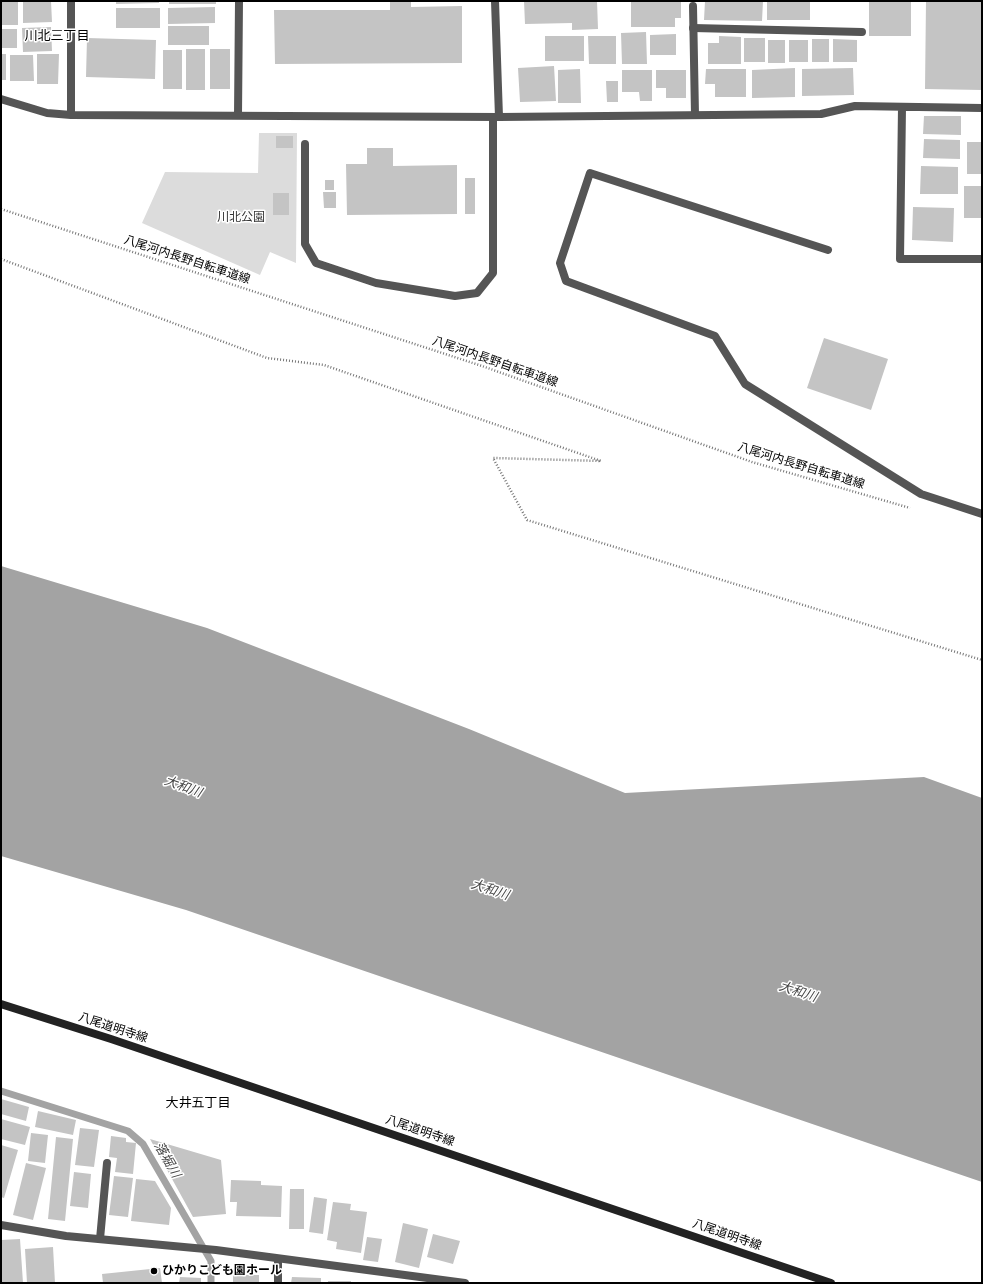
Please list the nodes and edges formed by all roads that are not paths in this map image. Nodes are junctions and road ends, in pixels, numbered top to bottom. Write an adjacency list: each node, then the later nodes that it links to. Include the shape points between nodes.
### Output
1 (71, 1): 10 (street)
2 (239, 1): 11 (street)
3 (495, 1): 13 (street)
4 (693, 6): 5 (street)
5 (693, 28): 6 (street); 12 (street)
6 (862, 32)
7 (1, 99): 10 (street, via 47,113)
8 (902, 107): 9 (street); 12 (street, via 855,106 821,114); 16 (street, via 900,259)
9 (982, 108)
10 (71, 114): 11 (street)
11 (238, 115): 13 (street)
12 (695, 115): 13 (street)
13 (496, 117): 14 (street, via 493,273 477,292 455,296 376,283 316,263 305,244)
14 (305, 144)
15 (828, 250): 17 (street, via 590,173 560,263 566,281 715,336 744,384 921,494)
16 (982, 259)
17 (982, 514)
18 (1, 1004): 25 (main road, 八尾道明寺線)
19 (107, 1163): 21 (street)
20 (1, 1225): 21 (street)
21 (100, 1239): 22 (street)
22 (278, 1258): 23 (street); 24 (street)
23 (278, 1283)
24 (465, 1283)
25 (831, 1283)

